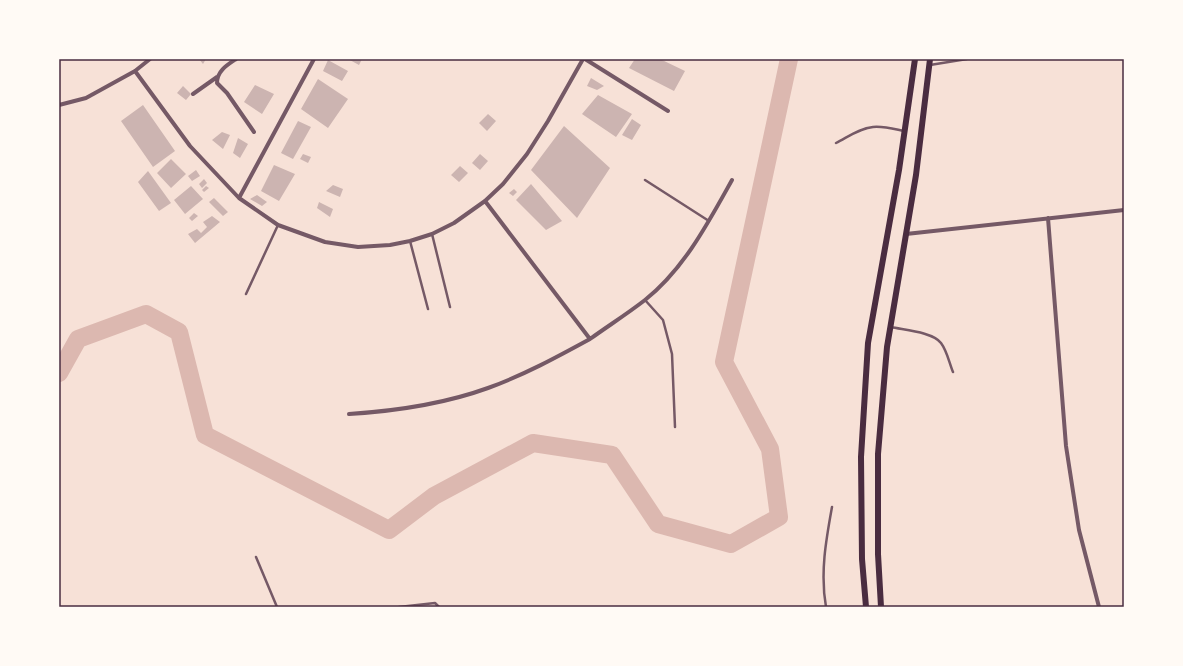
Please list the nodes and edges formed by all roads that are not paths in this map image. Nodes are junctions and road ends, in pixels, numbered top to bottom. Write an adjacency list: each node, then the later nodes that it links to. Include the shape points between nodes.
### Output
1 (150, 59): 8 (street)
2 (236, 59): 9 (street)
3 (314, 59): 18 (street)
4 (584, 59): 12 (street); 19 (street, via 527,154 503,184)
5 (915, 59): 13 (main road)
6 (967, 59): 7 (lane)
7 (930, 62): 25 (main road)
8 (135, 70): 11 (street, via 86,98); 18 (street, via 190,146)
9 (217, 77): 10 (street); 14 (street, via 217,83)
10 (193, 94)
11 (59, 105)
12 (668, 111)
13 (905, 131): 15 (lane, via 872,127); 42 (main road, via 868,342 861,457 862,559)
14 (254, 132)
15 (836, 143)
16 (645, 180): 22 (lane)
17 (732, 180): 22 (street)
18 (239, 198): 23 (street)
19 (485, 201): 24 (street, via 454,223); 32 (street)
20 (1124, 210): 21 (street)
21 (1048, 218): 25 (street); 44 (street, via 1066,446 1079,530)
22 (709, 222): 28 (street, via 675,270)
23 (278, 225): 26 (street, via 324,242 358,247); 27 (lane)
24 (432, 234): 26 (street); 29 (lane)
25 (906, 234): 31 (main road)
26 (410, 241): 30 (lane)
27 (246, 294)
28 (645, 300): 32 (street); 35 (lane, via 663,320 672,354)
29 (450, 307)
30 (428, 309)
31 (891, 327): 33 (lane, via 937,338); 43 (main road, via 878,454)
32 (590, 339): 34 (street, via 488,388 439,402 388,411)
33 (953, 372)
34 (349, 414)
35 (675, 427)
36 (832, 507): 41 (lane, via 822,571)
37 (256, 557): 38 (lane)
38 (277, 607)
39 (398, 607): 40 (lane, via 435,603)
40 (439, 607)
41 (826, 607)
42 (866, 607)
43 (881, 607)
44 (1099, 607)

